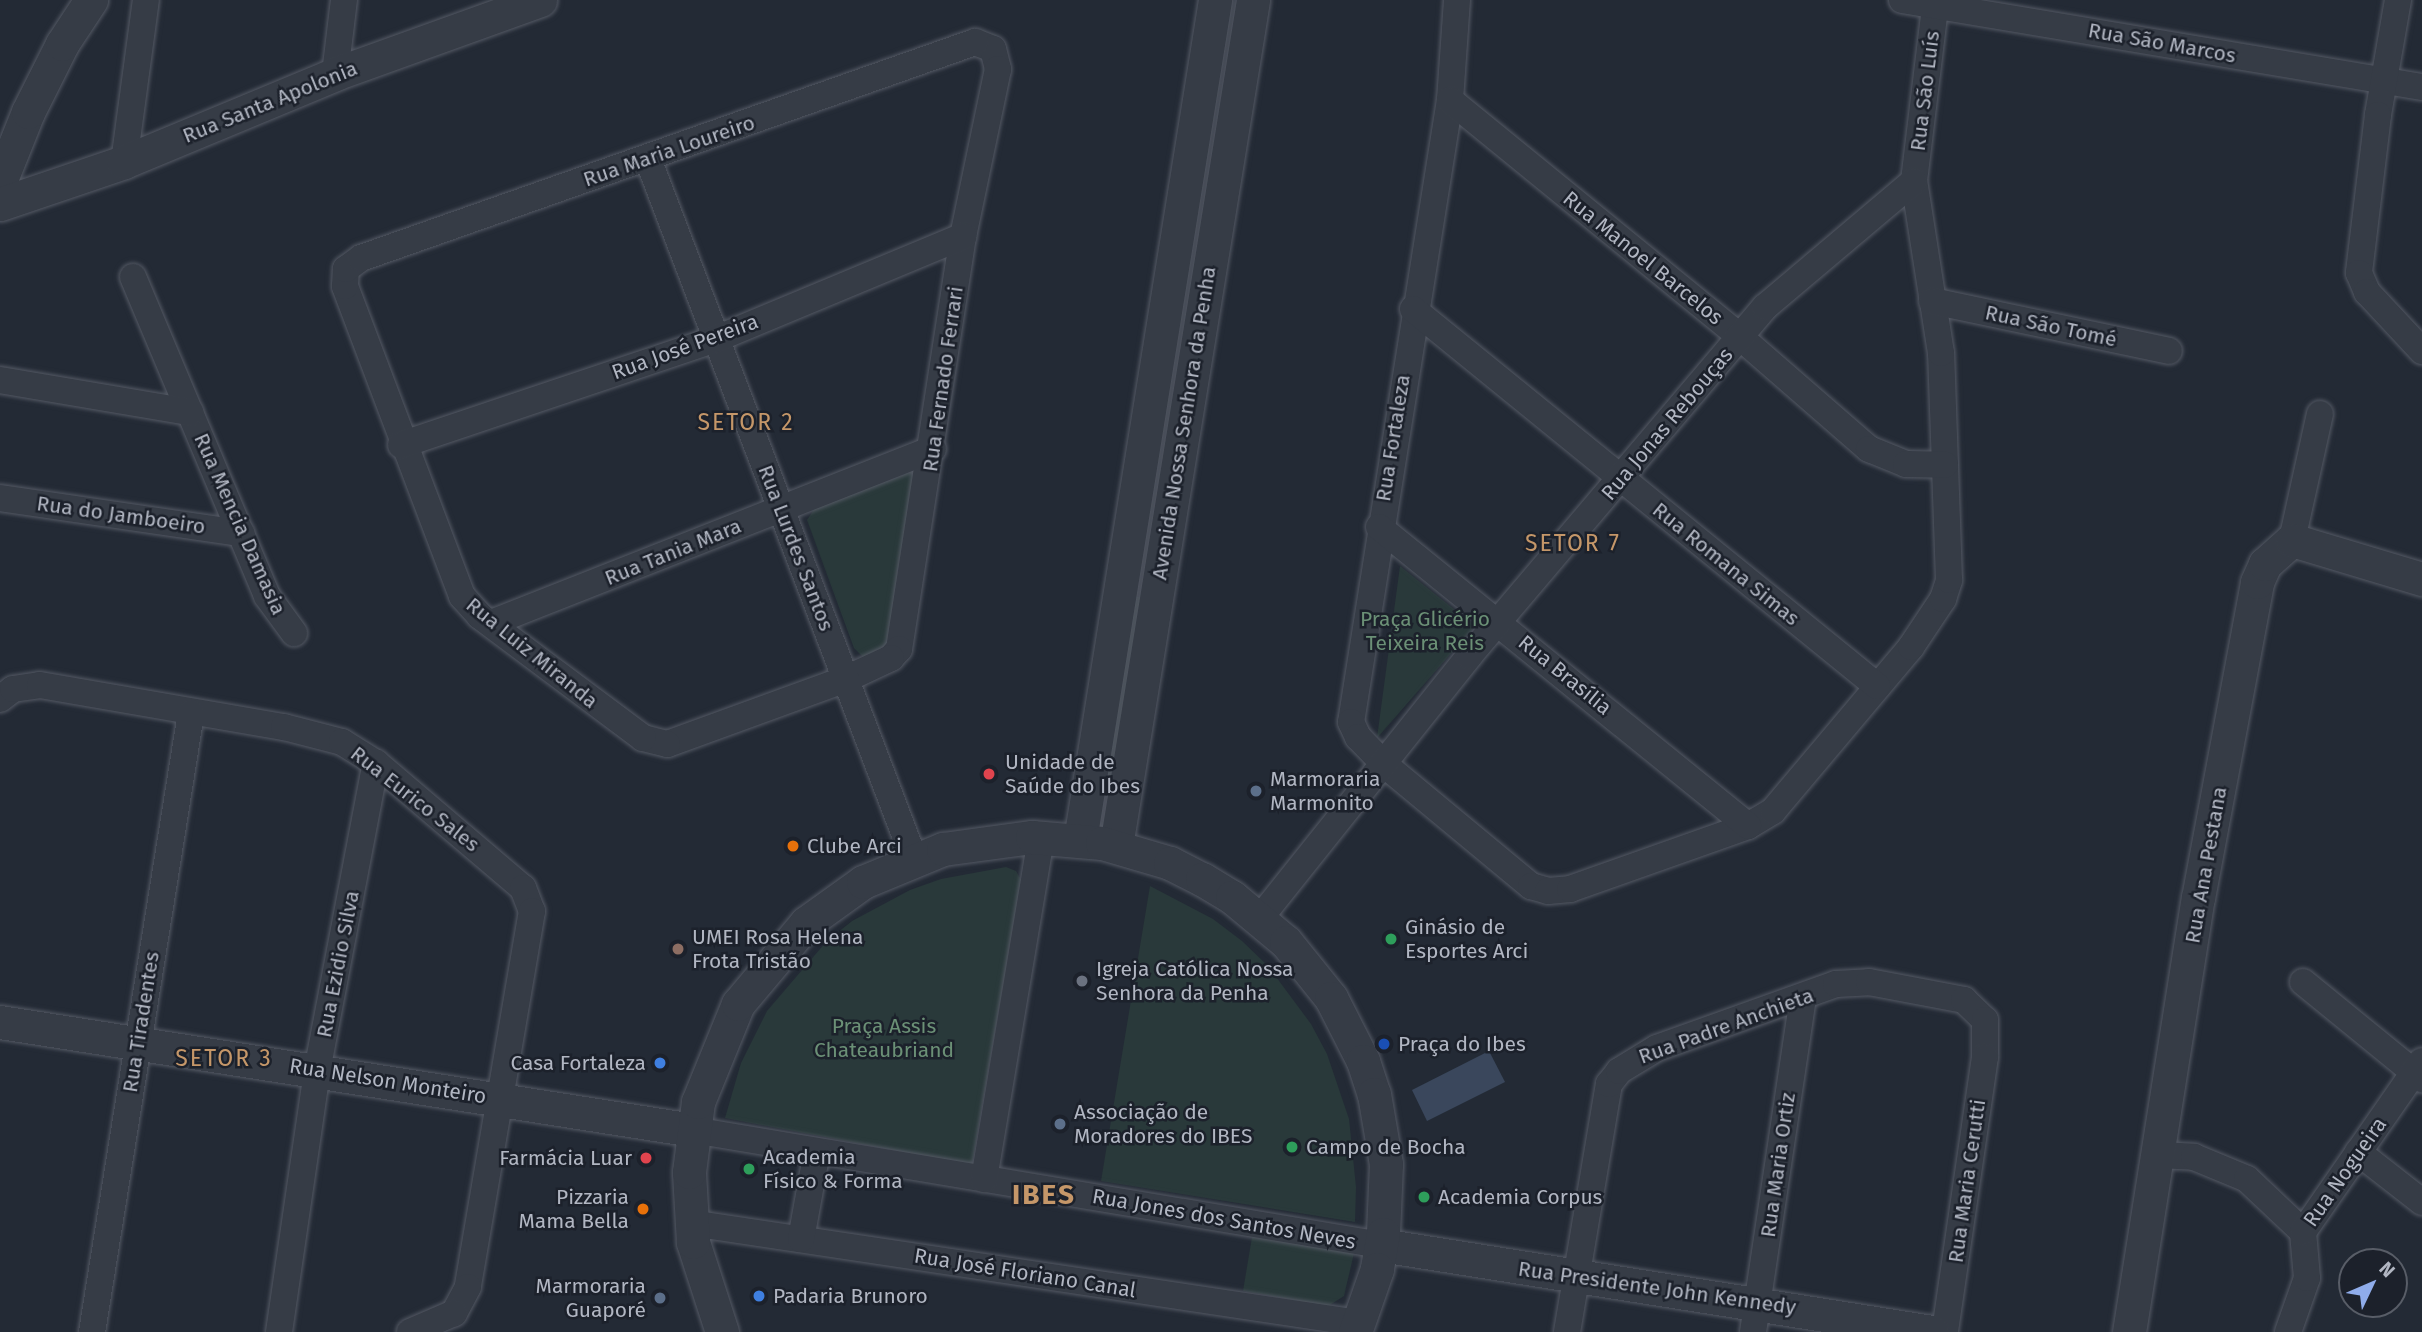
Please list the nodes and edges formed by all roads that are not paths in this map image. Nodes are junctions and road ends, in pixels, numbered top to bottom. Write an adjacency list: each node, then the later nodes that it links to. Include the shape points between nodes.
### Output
1 (91, 0): 20 (street, via 27,111)
2 (146, 0): 19 (street)
3 (344, 0): 12 (street)
4 (540, 0): 12 (street, Rua Santa Apolonia)
5 (1215, 0): 16 (street, Avenida Nossa Senhora da Penha)
6 (1253, 0): 17 (street, Avenida Nossa Senhora da Penha)
7 (1457, 0): 15 (street, Rua Fortaleza)
8 (1902, 0): 10 (street, Rua São Marcos)
9 (2398, 0): 13 (street)
10 (1936, 2): 13 (street, Rua São Marcos); 21 (street, Rua São Luís)
11 (993, 49): 18 (street, Rua Maria Loureiro, via 975,42); 23 (street, Rua Fernado Ferrari, via 998,69)
12 (335, 74): 19 (street, Rua Santa Apolonia)
13 (2384, 79): 14 (street, Rua São Marcos); 31 (street, via 2358,257 2367,292)
14 (2422, 87)
15 (1450, 100): 27 (street, Rua Fortaleza); 28 (street, Rua Manoel Barcelos)
16 (1194, 132): 17 (street); 45 (street, Avenida Nossa Senhora da Penha)
17 (1231, 138): 46 (street, Avenida Nossa Senhora da Penha)
18 (648, 159): 24 (street, Rua Maria Loureiro, via 361,258); 29 (street, Rua Lurdes Santos)
19 (124, 162): 22 (street, Rua Santa Apolonia)
20 (0, 181)
21 (1913, 181): 26 (street, Rua São Luís); 28 (street, Rua Jonas Rebouças, via 1765,307)
22 (0, 204)
23 (963, 236): 29 (street, Rua José Pereira); 36 (street, Rua Fernado Ferrari)
24 (346, 269): 35 (street, Rua Luiz Miranda, via 345,286)
25 (133, 277): 33 (street, Rua Mencia Damasia)
26 (1932, 301): 30 (street, Rua São Tomé); 37 (street, Rua São Luís, via 1941,353)
27 (1413, 309): 38 (street, Rua Romana Simas); 41 (street, Rua Fortaleza)
28 (1739, 336): 37 (street, Rua Manoel Barcelos, via 1870,449 1906,464); 38 (street, Rua Jonas Rebouças)
29 (716, 339): 35 (street, Rua José Pereira); 40 (street, Rua Lurdes Santos)
30 (2169, 351)
31 (2422, 351)
32 (0, 380): 33 (street, Rua Mencia Damasia)
33 (190, 412): 42 (street, Rua Mencia Damasia)
34 (2320, 414): 43 (street)
35 (401, 445): 48 (street, Rua Luiz Miranda, via 455,583 471,608)
36 (933, 449): 40 (street, Rua Tania Mara); 50 (street, Rua Fernado Ferrari, via 899,649 891,658)
37 (1945, 465): 51 (street, Rua São Luís, via 1949,580 1943,599 1911,647)
38 (1622, 481): 47 (street, Rua Jonas Rebouças); 51 (street, Rua Romana Simas)
39 (0, 498): 42 (street, Rua do Jamboeiro)
40 (781, 509): 48 (street, Rua Tania Mara); 50 (street, Rua Lurdes Santos)
41 (1379, 527): 47 (street, Rua Brasília); 55 (street, Rua Fortaleza, via 1352,722 1358,737)
42 (241, 533): 49 (street, Rua Mencia Damasia, via 272,607)
43 (2292, 540): 44 (street); 73 (street, Rua Ana Pestana, via 2265,564 2257,582 2198,898)
44 (2422, 579)
45 (1122, 582): 46 (street); 58 (street, Avenida Nossa Senhora da Penha)
46 (1158, 587): 59 (street, Avenida Nossa Senhora da Penha)
47 (1499, 622): 55 (street, Rua Jonas Rebouças); 56 (street, Rua Brasília)
48 (491, 623): 50 (street, Rua Luiz Miranda, via 624,727 667,744)
49 (294, 633)
50 (846, 679): 60 (street, Rua Lurdes Santos)
51 (1877, 686): 56 (street, Rua Fortaleza, via 1789,793)
52 (2, 697): 53 (street, Rua Eurico Sales, via 40,685)
53 (191, 713): 54 (street, Rua Eurico Sales, via 311,733 342,742); 66 (street, Rua Tiradentes)
54 (376, 763): 67 (street, Rua Ezidio Silva); 69 (street, Rua Eurico Sales, via 514,879 528,897 531,911)
55 (1385, 765): 56 (street, Rua Fortaleza, via 1531,886 1548,891 1570,889); 61 (street, Rua Jonas Rebouças)
56 (1748, 826)
57 (1041, 837): 58 (street); 60 (street, via 961,844); 74 (street)
58 (1080, 840): 59 (street)
59 (1116, 846): 61 (street, via 1202,879)
60 (914, 859): 70 (street, via 834,901 806,923 758,975 722,1035)
61 (1260, 918): 79 (street, via 1310,969 1331,998 1363,1061 1374,1094 1385,1164)
62 (2303, 982): 68 (street)
63 (1803, 998): 65 (street, Rua Padre Anchieta, via 1836,984 1869,982 1964,1000 1979,1011); 80 (street, Rua Padre Anchieta, via 1657,1048 1633,1059 1614,1077 1609,1084); 81 (street, Rua Maria Ortiz)
64 (0, 1022): 66 (street, Rua Nelson Monteiro)
65 (1987, 1030): 89 (street, Rua Maria Cerutti)
66 (137, 1046): 67 (street, Rua Nelson Monteiro, via 186,1048); 83 (street, Rua Tiradentes)
67 (317, 1071): 69 (street, Rua Nelson Monteiro); 84 (street, Rua Ezidio Silva)
68 (2419, 1071): 72 (street, Rua Nogueira)
69 (503, 1098): 70 (street, Rua Nelson Monteiro); 85 (street, via 463,1302 444,1321)
70 (693, 1130): 71 (street, Rua Jones dos Santos Neves); 76 (street)
71 (817, 1151): 74 (street, Rua Jones dos Santos Neves); 78 (street)
72 (2358, 1152): 75 (street); 77 (street, Rua Nogueira)
73 (2159, 1155): 77 (street, via 2194,1157 2247,1179); 90 (street, Rua Ana Pestana)
74 (984, 1179): 79 (street, Rua Jones dos Santos Neves)
75 (2422, 1202)
76 (691, 1223): 78 (street, Rua José Floriano Canal); 86 (street, via 701,1277)
77 (2303, 1232): 91 (street, Rua Nogueira, via 2307,1278)
78 (801, 1239): 82 (street, Rua José Floriano Canal)
79 (1381, 1245): 80 (street, Rua Presidente John Kennedy); 82 (street)
80 (1577, 1277): 81 (street, Rua Presidente John Kennedy); 87 (street, Rua Padre Anchieta)
81 (1756, 1317): 88 (street, Rua Presidente John Kennedy)
82 (1357, 1328)
83 (92, 1332)
84 (279, 1332)
85 (410, 1332)
86 (722, 1332)
87 (1567, 1332)
88 (1932, 1332)
89 (1944, 1332)
90 (2129, 1332)
91 (2288, 1332)

